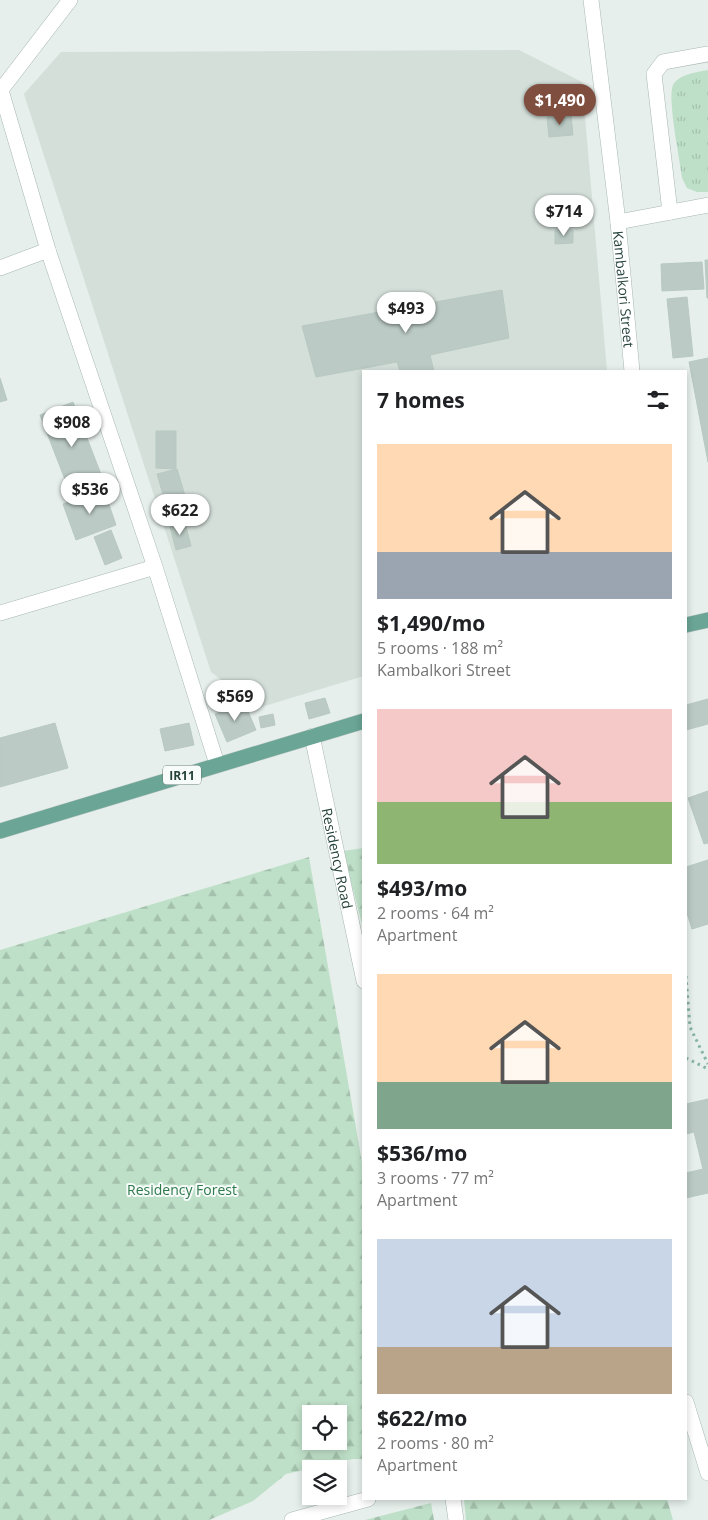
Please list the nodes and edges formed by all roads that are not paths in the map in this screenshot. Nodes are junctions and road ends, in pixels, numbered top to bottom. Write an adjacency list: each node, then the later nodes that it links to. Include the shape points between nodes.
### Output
1 (70, 0): 4 (street)
2 (591, 0): 7 (street, Kambalkori Street)
3 (708, 54): 6 (street, via 663,62 654,74)
4 (0, 89): 8 (street)
5 (708, 205): 6 (street)
6 (670, 212): 7 (street)
7 (618, 222): 10 (street, Kambalkori Street)
8 (48, 250): 9 (street); 11 (street)
9 (0, 268)
10 (632, 370)
11 (155, 566): 12 (street); 17 (street)
12 (0, 612)
13 (708, 620): 14 (main road)
14 (687, 626)
15 (362, 722): 16 (main road, IR11)
16 (312, 736): 17 (main road, IR11); 19 (street, Residency Road)
17 (217, 764): 18 (main road, IR11)
18 (0, 831)
19 (362, 972)
20 (687, 1405): 21 (street)
21 (708, 1473)
22 (364, 1500): 24 (street)
23 (453, 1500): 25 (street)
24 (292, 1520)
25 (456, 1520)

